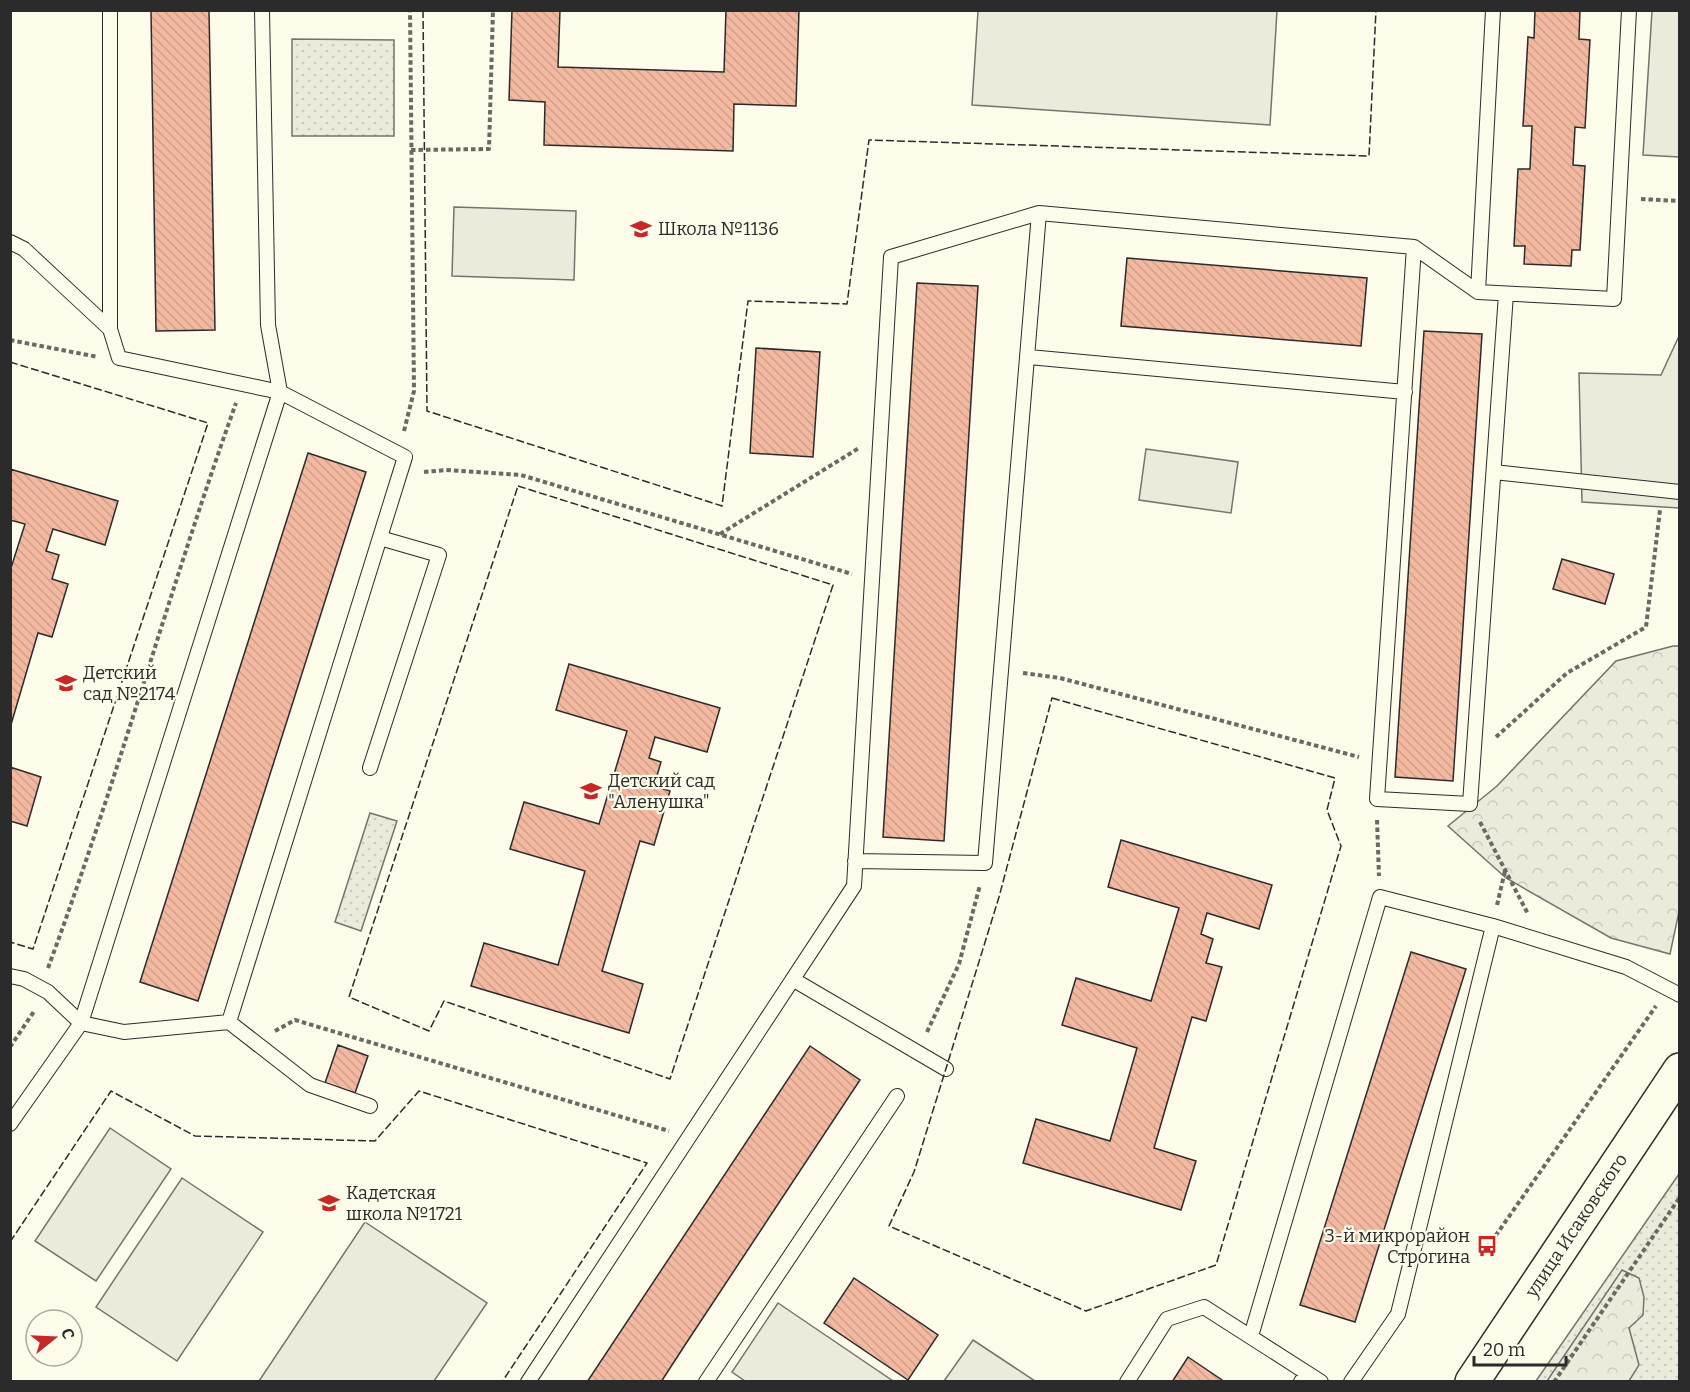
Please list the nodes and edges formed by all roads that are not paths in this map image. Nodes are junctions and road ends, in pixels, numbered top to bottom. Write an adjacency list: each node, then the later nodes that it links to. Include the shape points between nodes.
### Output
1 (110, 10): 10 (lane)
2 (262, 10): 12 (lane, via 268,325)
3 (1493, 10): 8 (lane)
4 (1629, 10): 9 (lane, via 1614,299)
5 (1039, 213): 7 (lane); 11 (lane); 18 (lane, via 891,257)
6 (10, 242): 10 (lane, via 24,249)
7 (1414, 248): 8 (lane); 13 (lane)
8 (1478, 292): 9 (lane)
9 (1506, 294): 14 (lane)
10 (110, 329): 12 (lane, via 119,358)
11 (1029, 357): 13 (lane); 18 (lane, via 985,863)
12 (280, 392): 16 (lane, via 405,457); 24 (lane)
13 (1405, 392): 14 (lane, via 1377,799 1470,804)
14 (1494, 472): 15 (lane)
15 (1680, 492)
16 (380, 538): 17 (lane, via 439,555); 23 (lane)
17 (370, 768)
18 (855, 861): 21 (lane, via 854,886)
19 (1493, 926): 22 (lane, via 1626,967); 30 (lane, via 1380,897); 36 (lane, via 1398,1314)
20 (10, 976): 24 (lane, via 48,992)
21 (794, 980): 25 (lane); 32 (lane)
22 (1674, 992)
23 (229, 1022): 24 (lane, via 124,1032); 28 (lane, via 310,1085)
24 (81, 1023): 29 (lane)
25 (946, 1069)
26 (1680, 1070): 37 (street, улица Исаковского)
27 (897, 1096): 33 (lane)
28 (370, 1106)
29 (10, 1124)
30 (1251, 1336): 31 (lane); 34 (lane, via 1204,1307 1167,1319)
31 (1304, 1377): 35 (lane)
32 (528, 1382)
33 (706, 1382)
34 (1126, 1382)
35 (1321, 1382)
36 (1351, 1382)
37 (1472, 1382)

